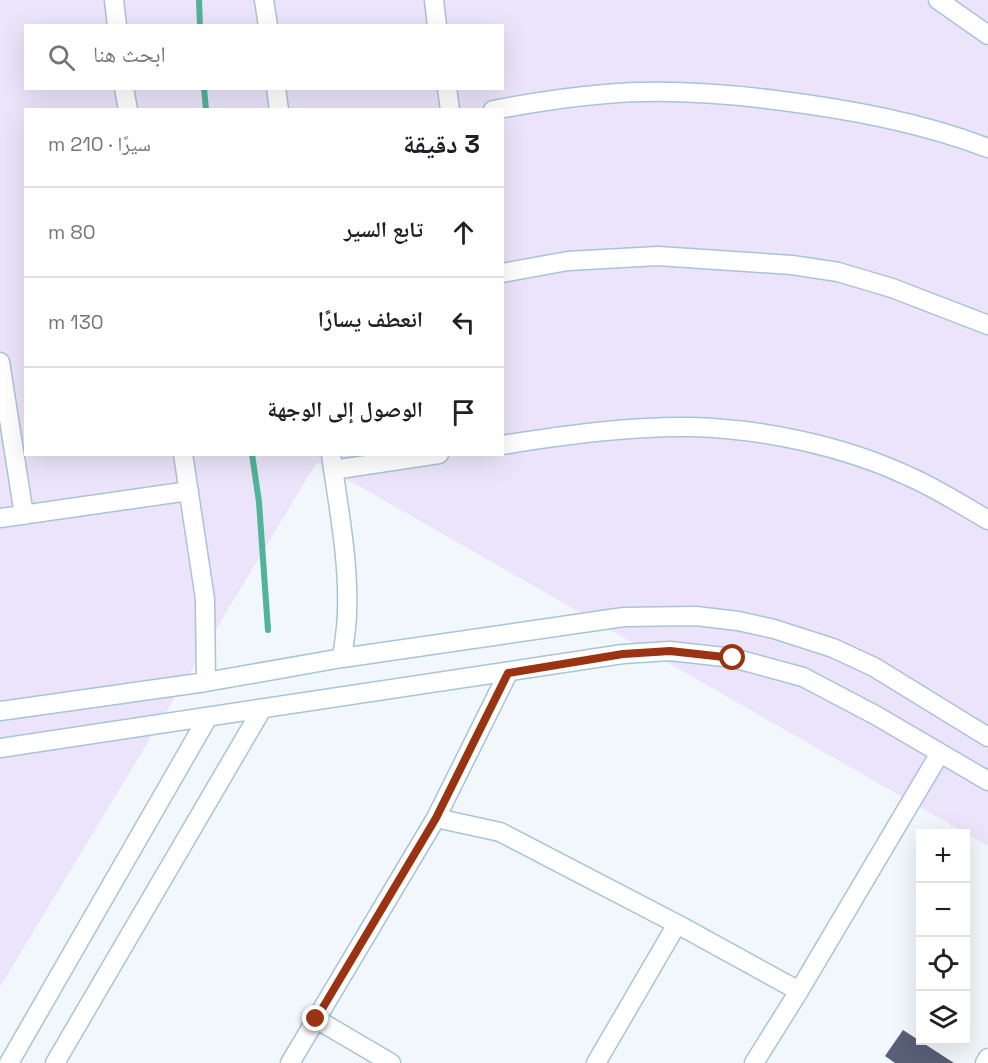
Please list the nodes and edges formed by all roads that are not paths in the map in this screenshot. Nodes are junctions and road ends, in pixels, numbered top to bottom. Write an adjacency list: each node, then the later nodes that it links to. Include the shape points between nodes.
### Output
1 (114, 0): 5 (street)
2 (264, 0): 6 (street)
3 (434, 0): 7 (street)
4 (938, 0): 8 (street)
5 (117, 24)
6 (268, 24)
7 (437, 24)
8 (988, 35)
9 (124, 90): 12 (street)
10 (276, 90): 13 (street)
11 (447, 90): 14 (street)
12 (128, 108)
13 (279, 108)
14 (450, 108)
15 (504, 108): 16 (street, via 607,93 706,92 830,106 909,123)
16 (988, 148)
17 (504, 273): 18 (street, via 568,261 637,257 792,265 838,272 892,288)
18 (988, 325)
19 (0, 362): 20 (street)
20 (6, 439): 26 (street)
21 (504, 445): 28 (street, via 651,428 746,432 829,447 872,461 909,476)
22 (183, 456): 25 (street)
23 (412, 456): 24 (street)
24 (332, 462): 29 (street, via 347,584)
25 (189, 491): 26 (street); 31 (street, via 205,599)
26 (24, 515): 27 (street)
27 (0, 518)
28 (988, 520)
29 (342, 658): 31 (street); 35 (street, via 624,617 696,616 738,621 833,648 874,667)
30 (508, 673): 32 (street); 37 (street, via 623,654 670,651 733,658 803,677); 39 (street)
31 (206, 682): 33 (street)
32 (262, 709): 34 (street); 45 (street)
33 (0, 711)
34 (208, 717): 36 (street); 44 (street)
35 (988, 737)
36 (0, 748)
37 (940, 753): 38 (street); 41 (street)
38 (988, 781)
39 (436, 818): 40 (street, via 500,832); 42 (street)
40 (677, 924): 41 (street); 48 (street)
41 (799, 991): 49 (street)
42 (316, 1019): 46 (street); 47 (street)
43 (988, 1058): 50 (street)
44 (9, 1063)
45 (55, 1063)
46 (290, 1063)
47 (391, 1063)
48 (596, 1063)
49 (754, 1063)
50 (985, 1063)

